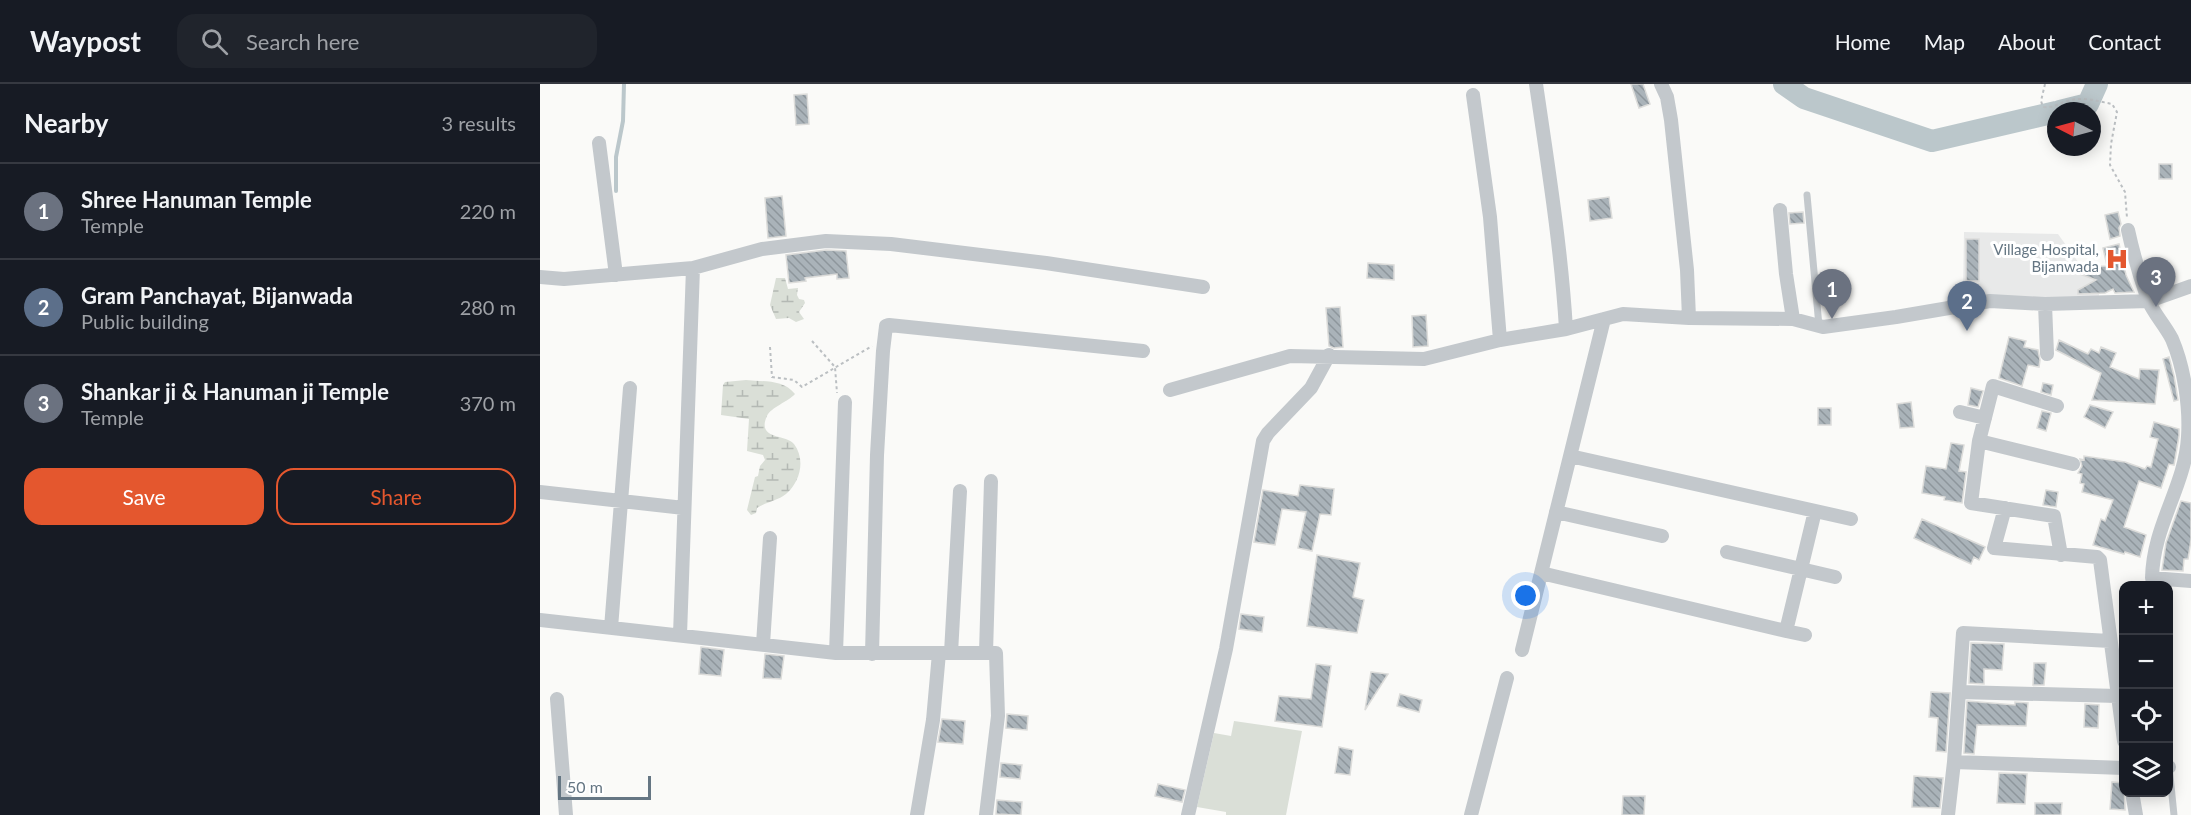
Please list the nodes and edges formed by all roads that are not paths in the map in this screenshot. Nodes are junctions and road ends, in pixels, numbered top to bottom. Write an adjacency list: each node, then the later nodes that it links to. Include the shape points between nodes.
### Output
1 (1536, 84): 19 (street, via 1562,267)
2 (1661, 84): 15 (street, via 1671,120 1688,270)
3 (1473, 95): 20 (street, via 1490,218)
4 (599, 143): 9 (street)
5 (1807, 195): 18 (lane)
6 (1780, 210): 16 (street)
7 (2128, 230): 13 (street)
8 (693, 268): 9 (street); 12 (street, via 762,249 826,241 913,246); 38 (street)
9 (616, 275): 10 (street)
10 (540, 277)
11 (2191, 286): 13 (street)
12 (1203, 287)
13 (2149, 302): 14 (street); 34 (street, via 2171,338 2184,381 2188,408)
14 (2045, 304): 18 (street, via 1990,301); 22 (street)
15 (1689, 318): 16 (street); 17 (street, via 1623,314)
16 (1792, 318): 18 (street)
17 (1604, 319): 19 (street); 31 (street)
18 (1819, 326)
19 (1566, 329): 20 (street)
20 (1500, 340): 23 (street, via 1424,359)
21 (1143, 351): 64 (street, via 889,325 885,328)
22 (2047, 354)
23 (1329, 355): 25 (street, via 1290,356); 77 (street, via 1311,388 1263,441 1226,649)
24 (630, 388): 37 (street)
25 (1170, 390)
26 (845, 406): 61 (street)
27 (2058, 406): 29 (street, via 1993,387)
28 (1960, 412): 29 (street)
29 (1985, 418): 30 (street)
30 (1979, 441): 32 (street); 39 (street, via 1971,503)
31 (1570, 456): 40 (street); 41 (street)
32 (2073, 464)
33 (991, 481): 63 (street)
34 (2184, 486): 50 (street, via 2163,520 2153,558)
35 (960, 491): 62 (street)
36 (540, 492): 37 (street)
37 (620, 502): 38 (street); 54 (street)
38 (684, 508): 56 (street)
39 (2005, 508): 46 (street, via 2054,516); 46 (street, via 1994,548)
40 (1815, 511): 42 (street); 47 (street)
41 (1556, 512): 43 (street); 48 (street)
42 (1851, 519)
43 (1662, 536)
44 (770, 538): 59 (street)
45 (1727, 552): 47 (street)
46 (2061, 555): 58 (street, via 2100,560)
47 (1801, 569): 49 (street); 55 (street)
48 (1541, 573): 55 (street); 60 (street)
49 (1836, 577)
50 (2153, 581)
51 (2173, 581): 52 (street)
52 (2191, 581)
53 (540, 620): 54 (street)
54 (611, 628): 56 (street)
55 (1786, 631): 57 (street)
56 (680, 635): 59 (street)
57 (1805, 635)
58 (2109, 641): 66 (street, via 1963,633); 67 (street)
59 (763, 644): 61 (street)
60 (1522, 650)
61 (836, 653): 64 (street)
62 (945, 653): 63 (street); 64 (street); 75 (street)
63 (987, 653): 76 (street, via 996,653 998,716)
64 (872, 654)
65 (1507, 678): 78 (street)
66 (1959, 692): 67 (street); 70 (street)
67 (2118, 696): 69 (street)
68 (557, 699): 74 (street)
69 (2119, 704)
70 (1954, 762): 71 (street); 79 (street)
71 (2119, 768)
72 (2133, 797): 80 (street)
73 (2172, 797): 81 (lane)
74 (566, 815)
75 (917, 815)
76 (986, 815)
77 (1188, 815)
78 (1471, 815)
79 (1948, 815)
80 (2136, 815)
81 (2174, 815)

